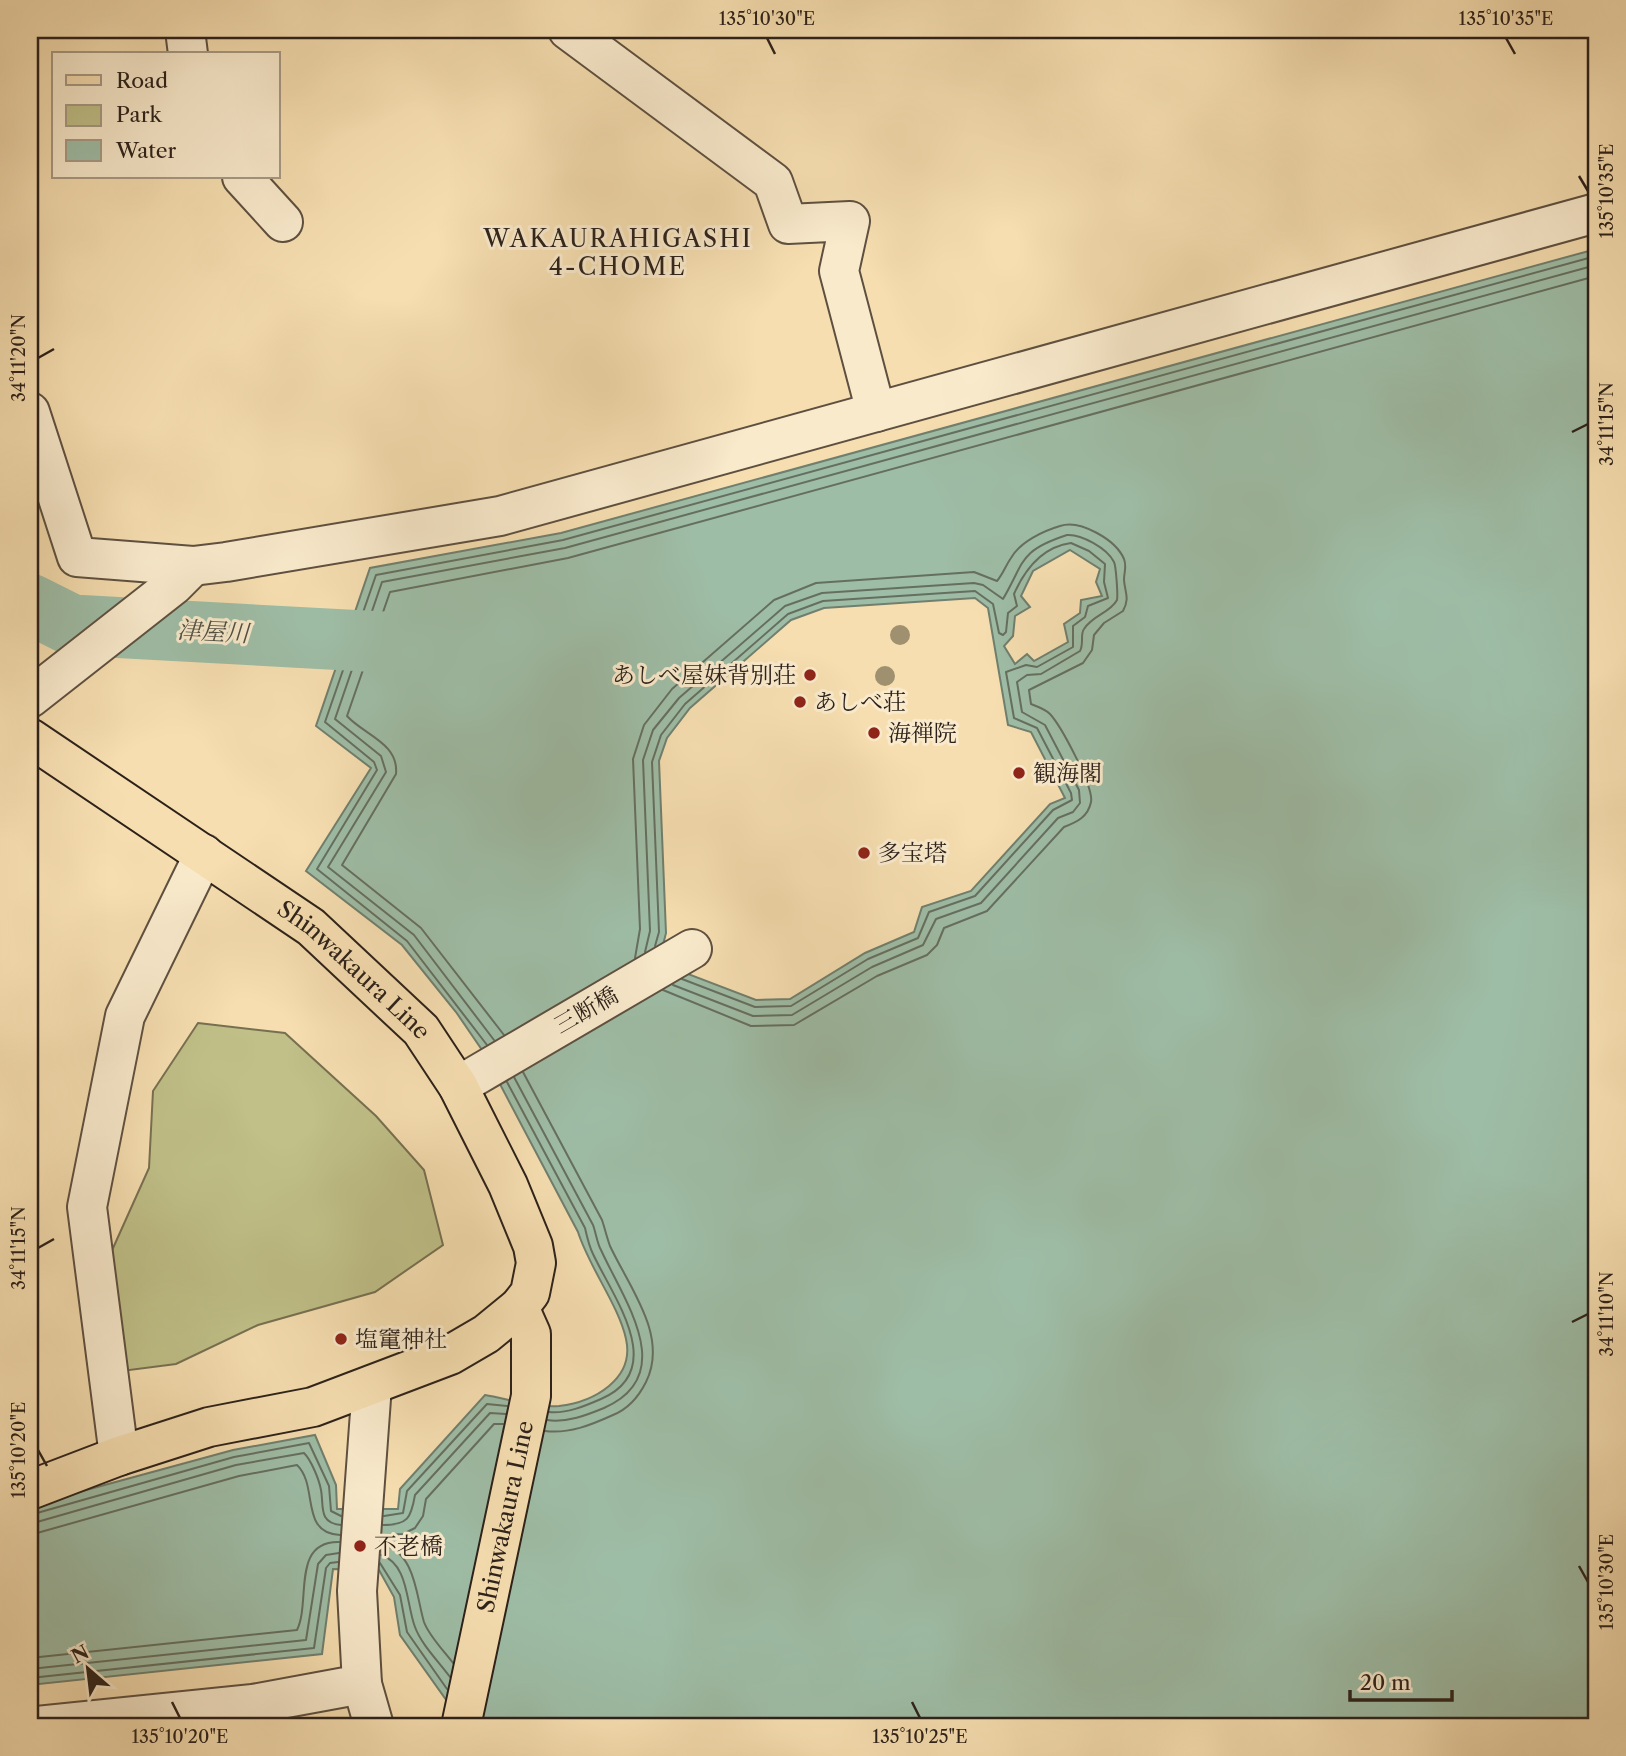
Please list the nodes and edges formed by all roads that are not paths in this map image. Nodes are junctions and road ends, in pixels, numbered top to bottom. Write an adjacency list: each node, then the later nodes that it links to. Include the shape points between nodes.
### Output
1 (185, 30): 3 (street)
2 (568, 30): 8 (street, via 773,182 788,224 850,221 839,271)
3 (188, 52)
4 (243, 178): 6 (street)
5 (1596, 213): 8 (street)
6 (283, 222)
7 (30, 412): 9 (street, via 77,557)
8 (876, 412): 9 (street, via 500,516)
9 (183, 575): 10 (street)
10 (40, 691)
11 (30, 738): 12 (main road, Shinwakaura Line)
12 (204, 854): 14 (main road, Shinwakaura Line, via 311,927); 17 (street, via 125,1016 87,1207)
13 (692, 949): 14 (street, 三断橋)
14 (469, 1079): 15 (main road, Shinwakaura Line, via 533,1246 534,1281)
15 (519, 1307): 16 (main road, Shinwakaura Line, via 486,1334 450,1354); 22 (main road, Shinwakaura Line, via 531,1334 531,1396)
16 (372, 1385): 17 (main road, Shinwakaura Line, via 313,1408 209,1427); 19 (street, via 357,1591)
17 (120, 1456): 18 (main road, Shinwakaura Line)
18 (30, 1490)
19 (362, 1684): 20 (street, via 253,1704); 21 (street)
20 (37, 1726)
21 (374, 1726)
22 (461, 1726)

